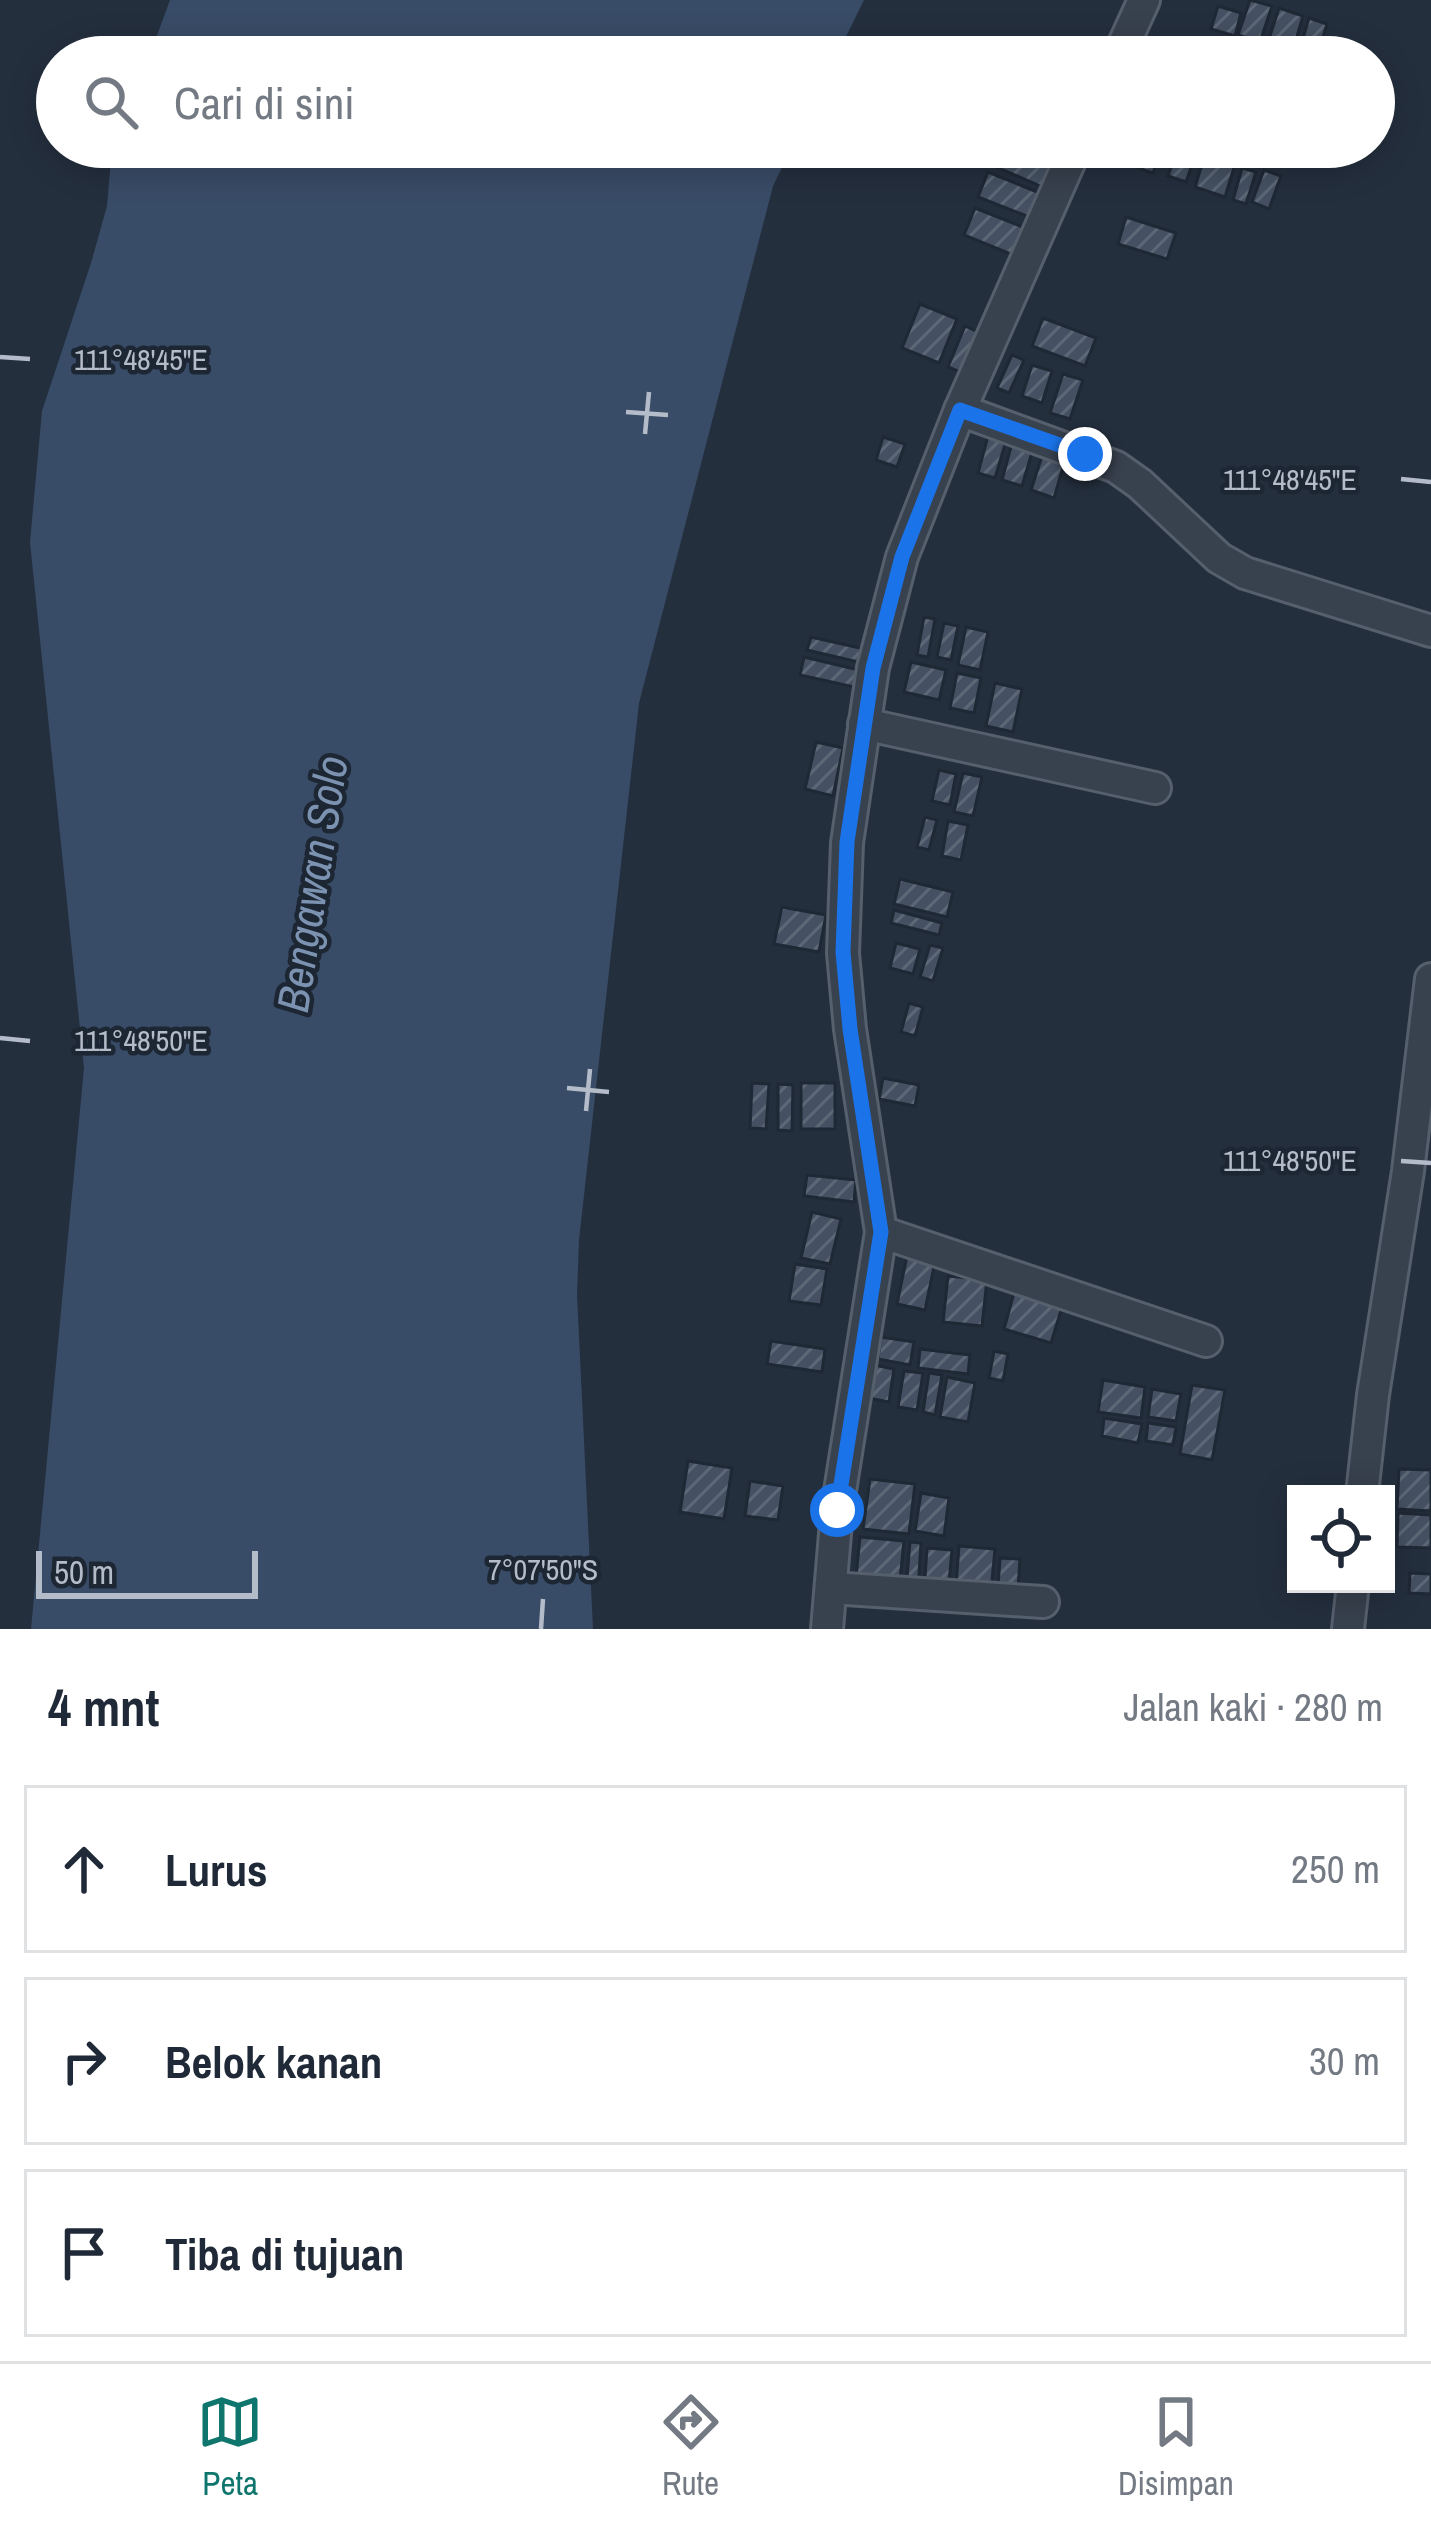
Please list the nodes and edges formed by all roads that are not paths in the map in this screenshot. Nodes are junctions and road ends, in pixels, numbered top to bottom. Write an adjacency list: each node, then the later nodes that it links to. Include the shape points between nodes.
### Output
1 (1144, 0): 2 (street)
2 (1128, 36)
3 (1067, 168): 4 (street)
4 (960, 410): 5 (street, via 1116,467 1244,573); 6 (street, via 902,557)
5 (1431, 631)
6 (864, 724): 7 (street); 9 (street, via 847,842 843,952)
7 (1154, 788)
8 (1431, 979): 11 (street)
9 (881, 1232): 10 (street); 12 (street)
10 (1206, 1341)
11 (1363, 1485)
12 (830, 1588): 14 (street); 15 (street)
13 (1352, 1593): 16 (street)
14 (1042, 1602)
15 (827, 1629)
16 (1348, 1629)

